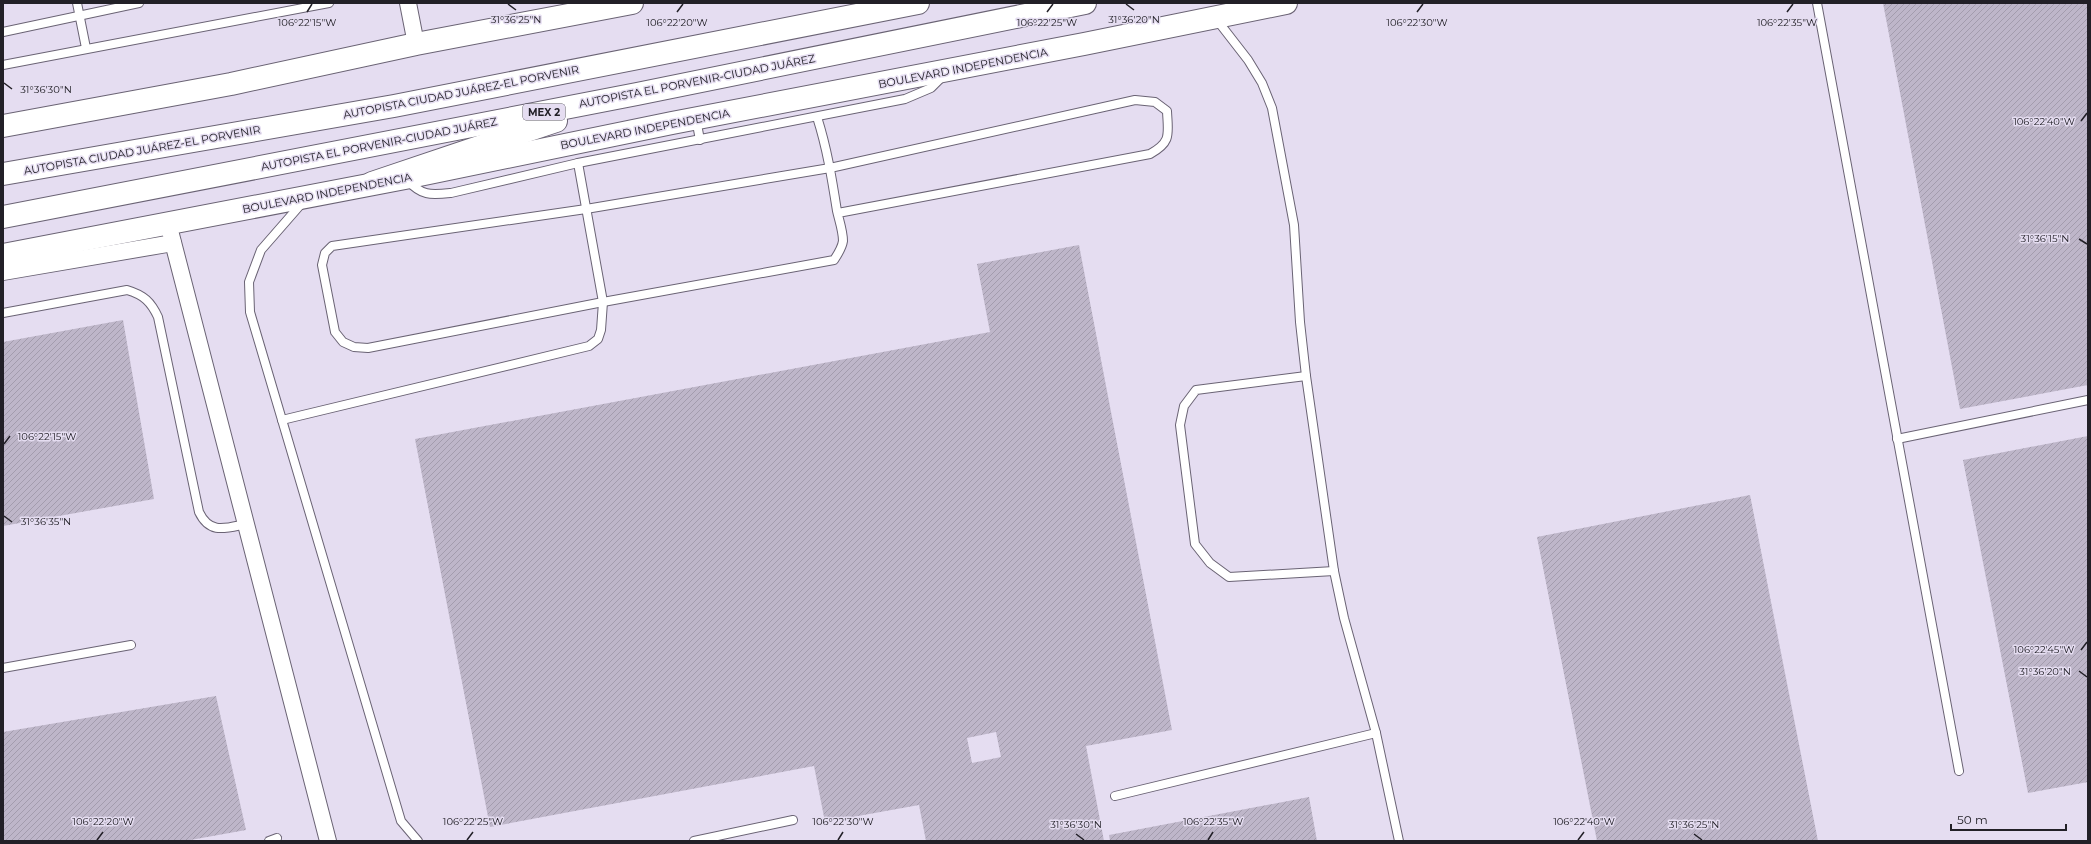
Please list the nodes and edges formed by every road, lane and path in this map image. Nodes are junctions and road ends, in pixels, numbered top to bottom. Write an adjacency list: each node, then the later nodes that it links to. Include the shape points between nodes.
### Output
1 (77, 3): 10 (lane)
2 (139, 3): 10 (lane)
3 (329, 3): 14 (lane)
4 (408, 3): 13 (street)
5 (632, 3): 13 (main road)
6 (918, 3): 24 (main road, AUTOPISTA CIUDAD JUÁREZ-EL PORVENIR, via 394,106)
7 (1085, 3): 17 (main road, AUTOPISTA EL PORVENIR-CIUDAD JUÁREZ / MEX 2)
8 (1286, 3): 11 (main road, BOULEVARD INDEPENDENCIA)
9 (1817, 3): 39 (lane)
10 (79, 14): 12 (lane); 14 (lane)
11 (1215, 18): 16 (main road, BOULEVARD INDEPENDENCIA); 36 (lane, via 1248,60 1262,83 1272,108 1294,225)
12 (3, 32)
13 (416, 44): 20 (main road, via 231,84)
14 (86, 48): 15 (lane)
15 (3, 65)
16 (949, 71): 18 (lane, via 931,88 918,95); 19 (main road, BOULEVARD INDEPENDENCIA)
17 (637, 94): 26 (main road); 30 (main road, AUTOPISTA EL PORVENIR-CIUDAD JUÁREZ / MEX 2)
18 (817, 117): 21 (lane); 23 (lane, via 826,144)
19 (696, 118): 21 (lane); 25 (main road, BOULEVARD INDEPENDENCIA)
20 (3, 126)
21 (700, 140): 22 (lane)
22 (578, 163): 25 (lane, via 434,195 423,194); 28 (lane)
23 (830, 168): 28 (lane); 29 (lane); 29 (lane, via 1136,100 1155,102 1167,111 1168,137 1161,148 1150,154)
24 (3, 174)
25 (406, 178): 26 (main road, BOULEVARD INDEPENDENCIA)
26 (372, 183): 27 (main road, BOULEVARD INDEPENDENCIA)
27 (308, 196): 31 (main road, BOULEVARD INDEPENDENCIA); 38 (lane, via 260,250 249,282 250,312)
28 (586, 209): 34 (lane); 34 (lane, via 332,246 325,253 322,265 329,306 335,332 343,342 354,347 368,348)
29 (838, 213): 34 (lane, via 843,240 834,260)
30 (3, 217)
31 (170, 233): 32 (main road, BOULEVARD INDEPENDENCIA); 33 (street); 40 (street)
32 (3, 255)
33 (3, 272)
34 (603, 302): 38 (lane, via 601,330 598,339 589,346)
35 (3, 313): 40 (lane, via 127,290 139,293 152,303 158,317 199,512 203,520 221,529)
36 (1306, 376): 41 (lane); 41 (lane, via 1196,390 1184,406 1180,425 1195,544 1210,563 1228,577)
37 (2088, 400): 39 (lane)
38 (282, 420): 51 (lane, via 401,821)
39 (1897, 439): 45 (lane)
40 (246, 524): 50 (street)
41 (1334, 571): 44 (lane, via 1344,618)
42 (131, 645): 43 (lane)
43 (3, 668)
44 (1376, 733): 46 (lane); 53 (lane)
45 (1959, 771)
46 (1116, 796)
47 (793, 820): 52 (lane)
48 (277, 838): 49 (lane)
49 (269, 841)
50 (328, 841)
51 (418, 841)
52 (694, 841)
53 (1399, 841)

